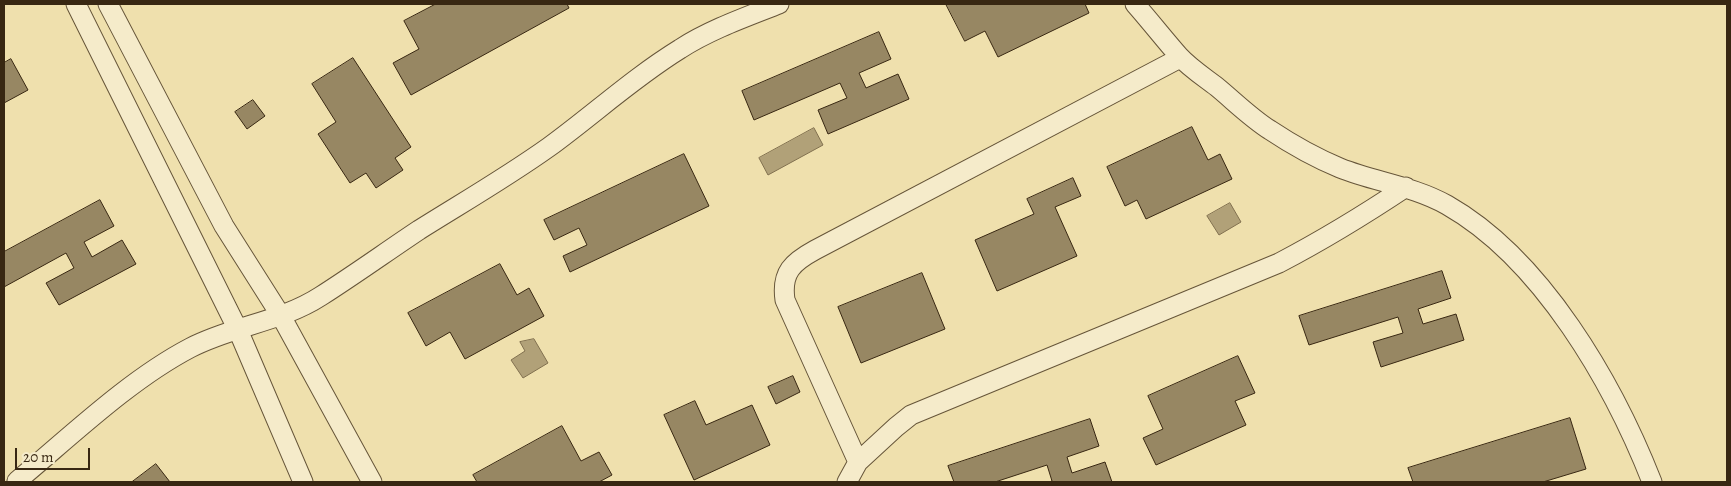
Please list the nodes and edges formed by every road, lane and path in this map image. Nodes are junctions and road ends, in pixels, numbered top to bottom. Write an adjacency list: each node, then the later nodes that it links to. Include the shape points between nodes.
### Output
1 (76, 4): 8 (street)
2 (108, 4): 7 (street, via 224,226)
3 (779, 4): 7 (street, via 681,48 624,86 547,148 318,299)
4 (1136, 4): 5 (street)
5 (1180, 58): 6 (street, via 1269,130 1340,168); 9 (street, via 815,250 792,266 783,290 785,300)
6 (1406, 187): 9 (street, via 1354,222 1279,263 911,415); 14 (street, via 1446,204 1482,228 1517,259 1539,285 1602,375 1633,435)
7 (281, 316): 8 (street); 12 (street)
8 (238, 330): 10 (street, via 190,348 163,365 108,405); 11 (street)
9 (858, 462): 13 (street)
10 (18, 480)
11 (303, 482)
12 (372, 482)
13 (847, 482)
14 (1652, 482)

